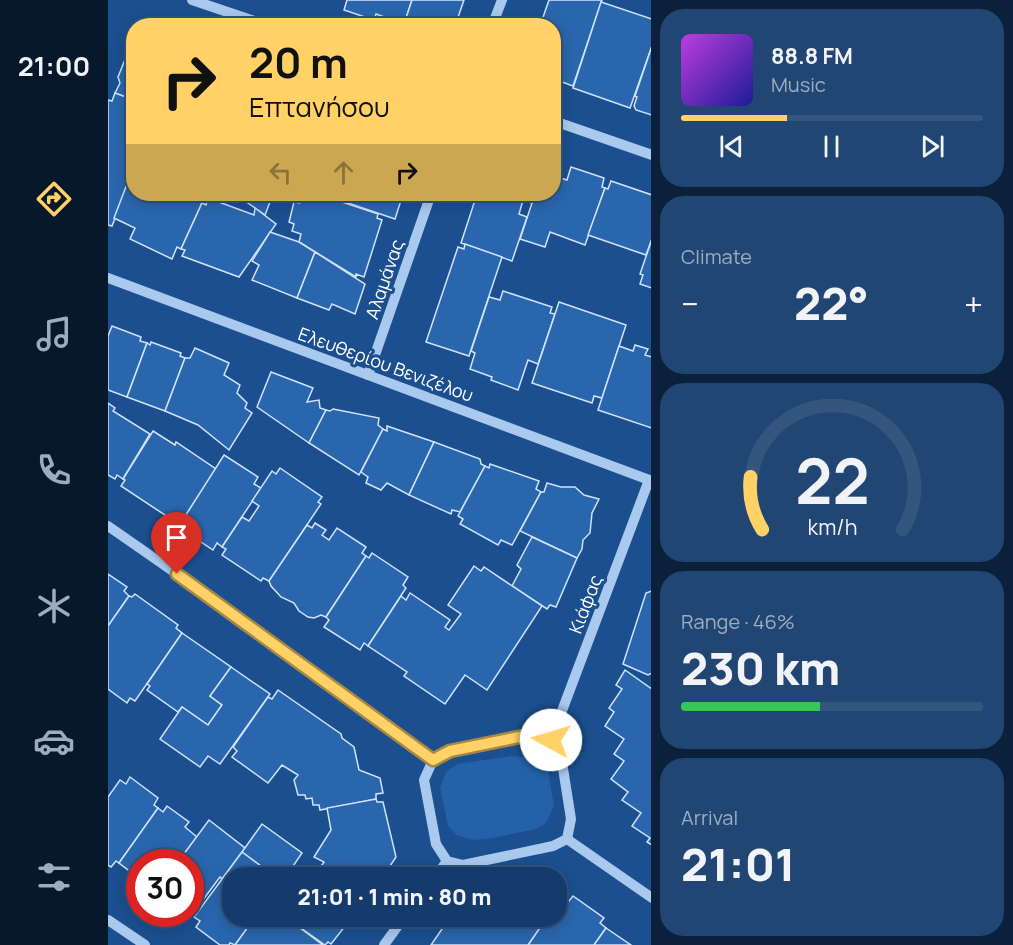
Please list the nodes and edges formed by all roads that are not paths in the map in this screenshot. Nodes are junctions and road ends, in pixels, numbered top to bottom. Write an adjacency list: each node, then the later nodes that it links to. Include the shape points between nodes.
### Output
1 (192, 0): 3 (street)
2 (502, 0): 4 (street)
3 (245, 18)
4 (495, 18)
5 (561, 123): 6 (street)
6 (651, 155)
7 (429, 201): 9 (street, Αλαμάνας)
8 (108, 278): 9 (street, Ελευθερίου Βενιζέλου)
9 (368, 375): 10 (street, Ελευθερίου Βενιζέλου)
10 (651, 482): 12 (street, Κιάφας)
11 (108, 526): 13 (street)
12 (551, 740): 13 (street, via 524,736 450,751); 14 (street, via 562,762 570,819)
13 (433, 760): 15 (street, via 424,780 436,844)
14 (567, 839): 15 (street, via 553,846 463,865); 17 (street)
15 (447, 861): 16 (street)
16 (443, 867)
17 (651, 898)
18 (108, 920): 20 (street)
19 (397, 927): 21 (street)
20 (145, 945)
21 (384, 945)

